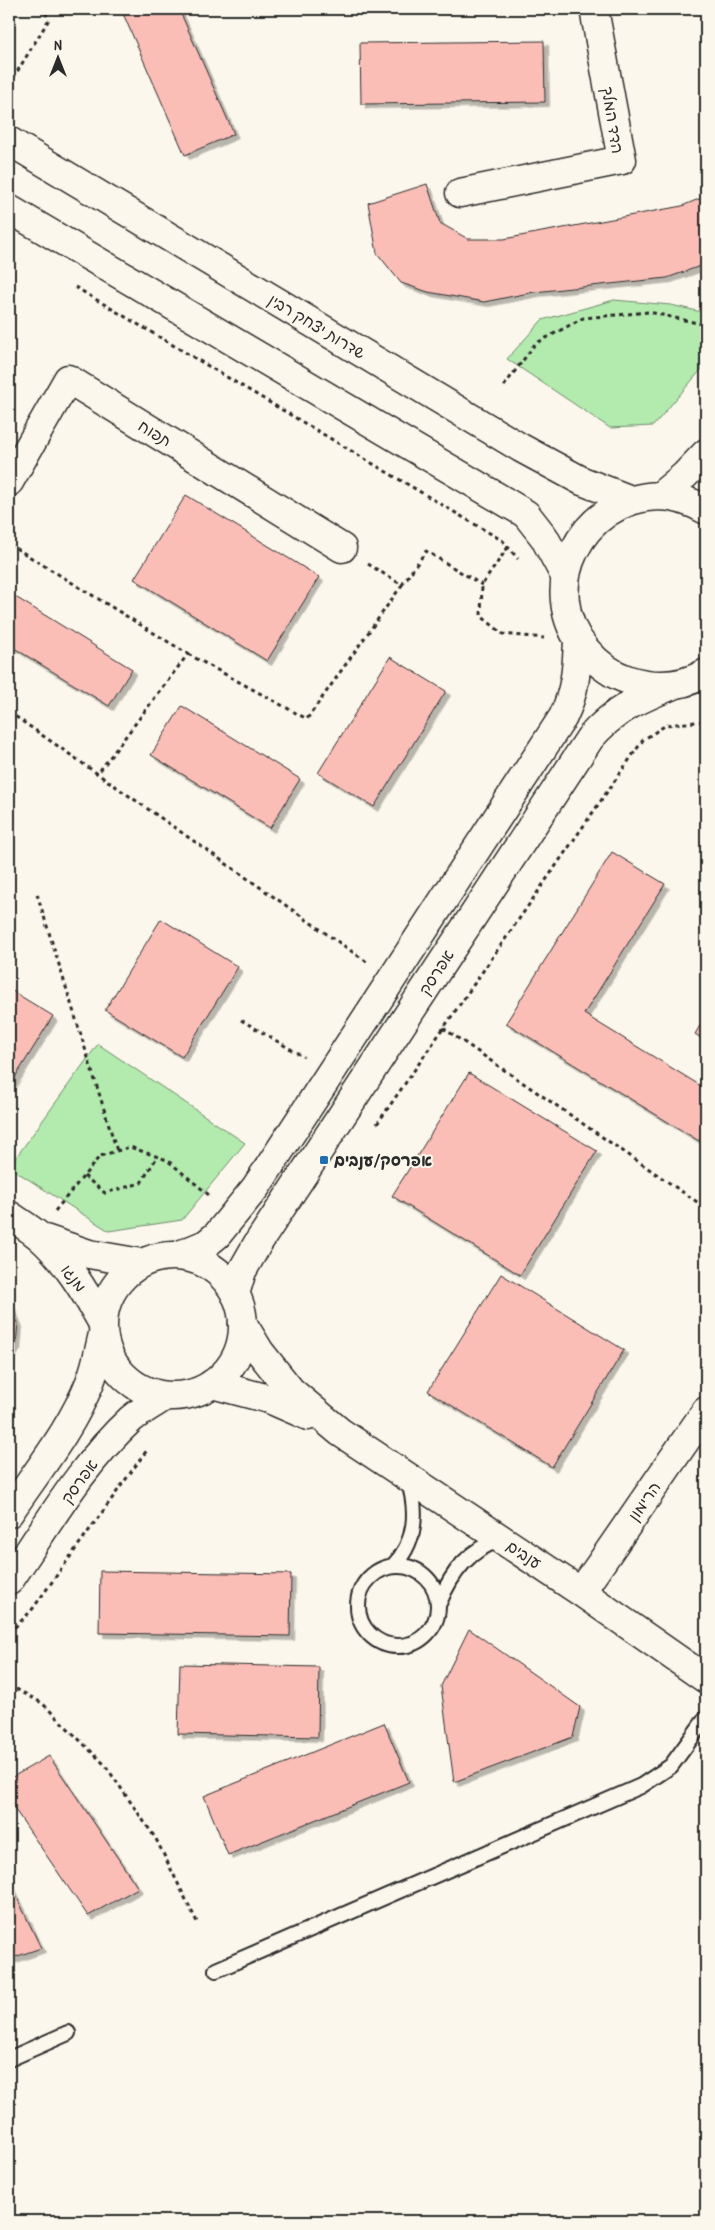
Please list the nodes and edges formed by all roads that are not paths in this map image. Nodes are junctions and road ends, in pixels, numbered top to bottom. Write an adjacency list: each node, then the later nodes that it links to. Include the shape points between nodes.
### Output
1 (594, 9): 3 (street, הדד המלך, via 622,160)
2 (9, 141): 8 (street, שדרות יצחק רבין, via 521,448 582,482)
3 (460, 192)
4 (9, 209): 11 (street, via 526,514 544,537)
5 (706, 453): 7 (street)
6 (9, 482): 10 (street, תפוח, via 68,379)
7 (660, 496): 8 (street); 9 (street, via 688,500)
8 (631, 500): 11 (street, via 607,512 587,529 573,551)
9 (706, 510)
10 (342, 548)
11 (565, 576): 12 (street, via 564,599)
12 (578, 640): 14 (street, via 595,662 618,677 645,685); 17 (street, אפרסק, via 572,698 564,718 256,1187 218,1235 206,1244)
13 (706, 673): 14 (street, via 695,680)
14 (673, 685): 19 (street, אפרסק, via 619,710 590,738 258,1243 242,1271)
15 (9, 1215): 16 (street, מנגו)
16 (40, 1237): 18 (street, מנגו, via 89,1254); 21 (street, מנגו, via 74,1277)
17 (177, 1256): 18 (street, via 158,1257); 19 (street, via 195,1259 211,1267)
18 (141, 1263): 21 (street, via 114,1287 106,1304)
19 (235, 1294): 20 (street)
20 (243, 1324): 22 (street, via 235,1358); 25 (street, ענבים, via 291,1391)
21 (102, 1328): 23 (street, via 109,1357 124,1376 143,1390); 27 (street, via 91,1380 84,1395 68,1425)
22 (212, 1384): 23 (street, via 195,1392); 25 (street, ענבים, via 269,1399)
23 (166, 1396): 30 (street, אפרסק, via 137,1415 87,1467)
24 (706, 1411): 31 (street, הרימון)
25 (340, 1432): 26 (street, ענבים)
26 (407, 1476): 28 (street, ענבים); 29 (lane, via 415,1514 414,1531 408,1546)
27 (9, 1513)
28 (502, 1539): 31 (street, ענבים); 32 (lane, via 482,1546 460,1565)
29 (393, 1566): 32 (lane, via 407,1567 429,1580); 32 (lane, via 369,1578 361,1590 359,1617 365,1630 375,1639 388,1645 414,1644 433,1627)
30 (9, 1581)
31 (581, 1592): 33 (street, ענבים)
32 (439, 1603)
33 (706, 1678)
34 (706, 1718): 35 (lane, via 671,1766 641,1786)
35 (216, 1970)
36 (68, 2034): 37 (lane)
37 (9, 2059)

